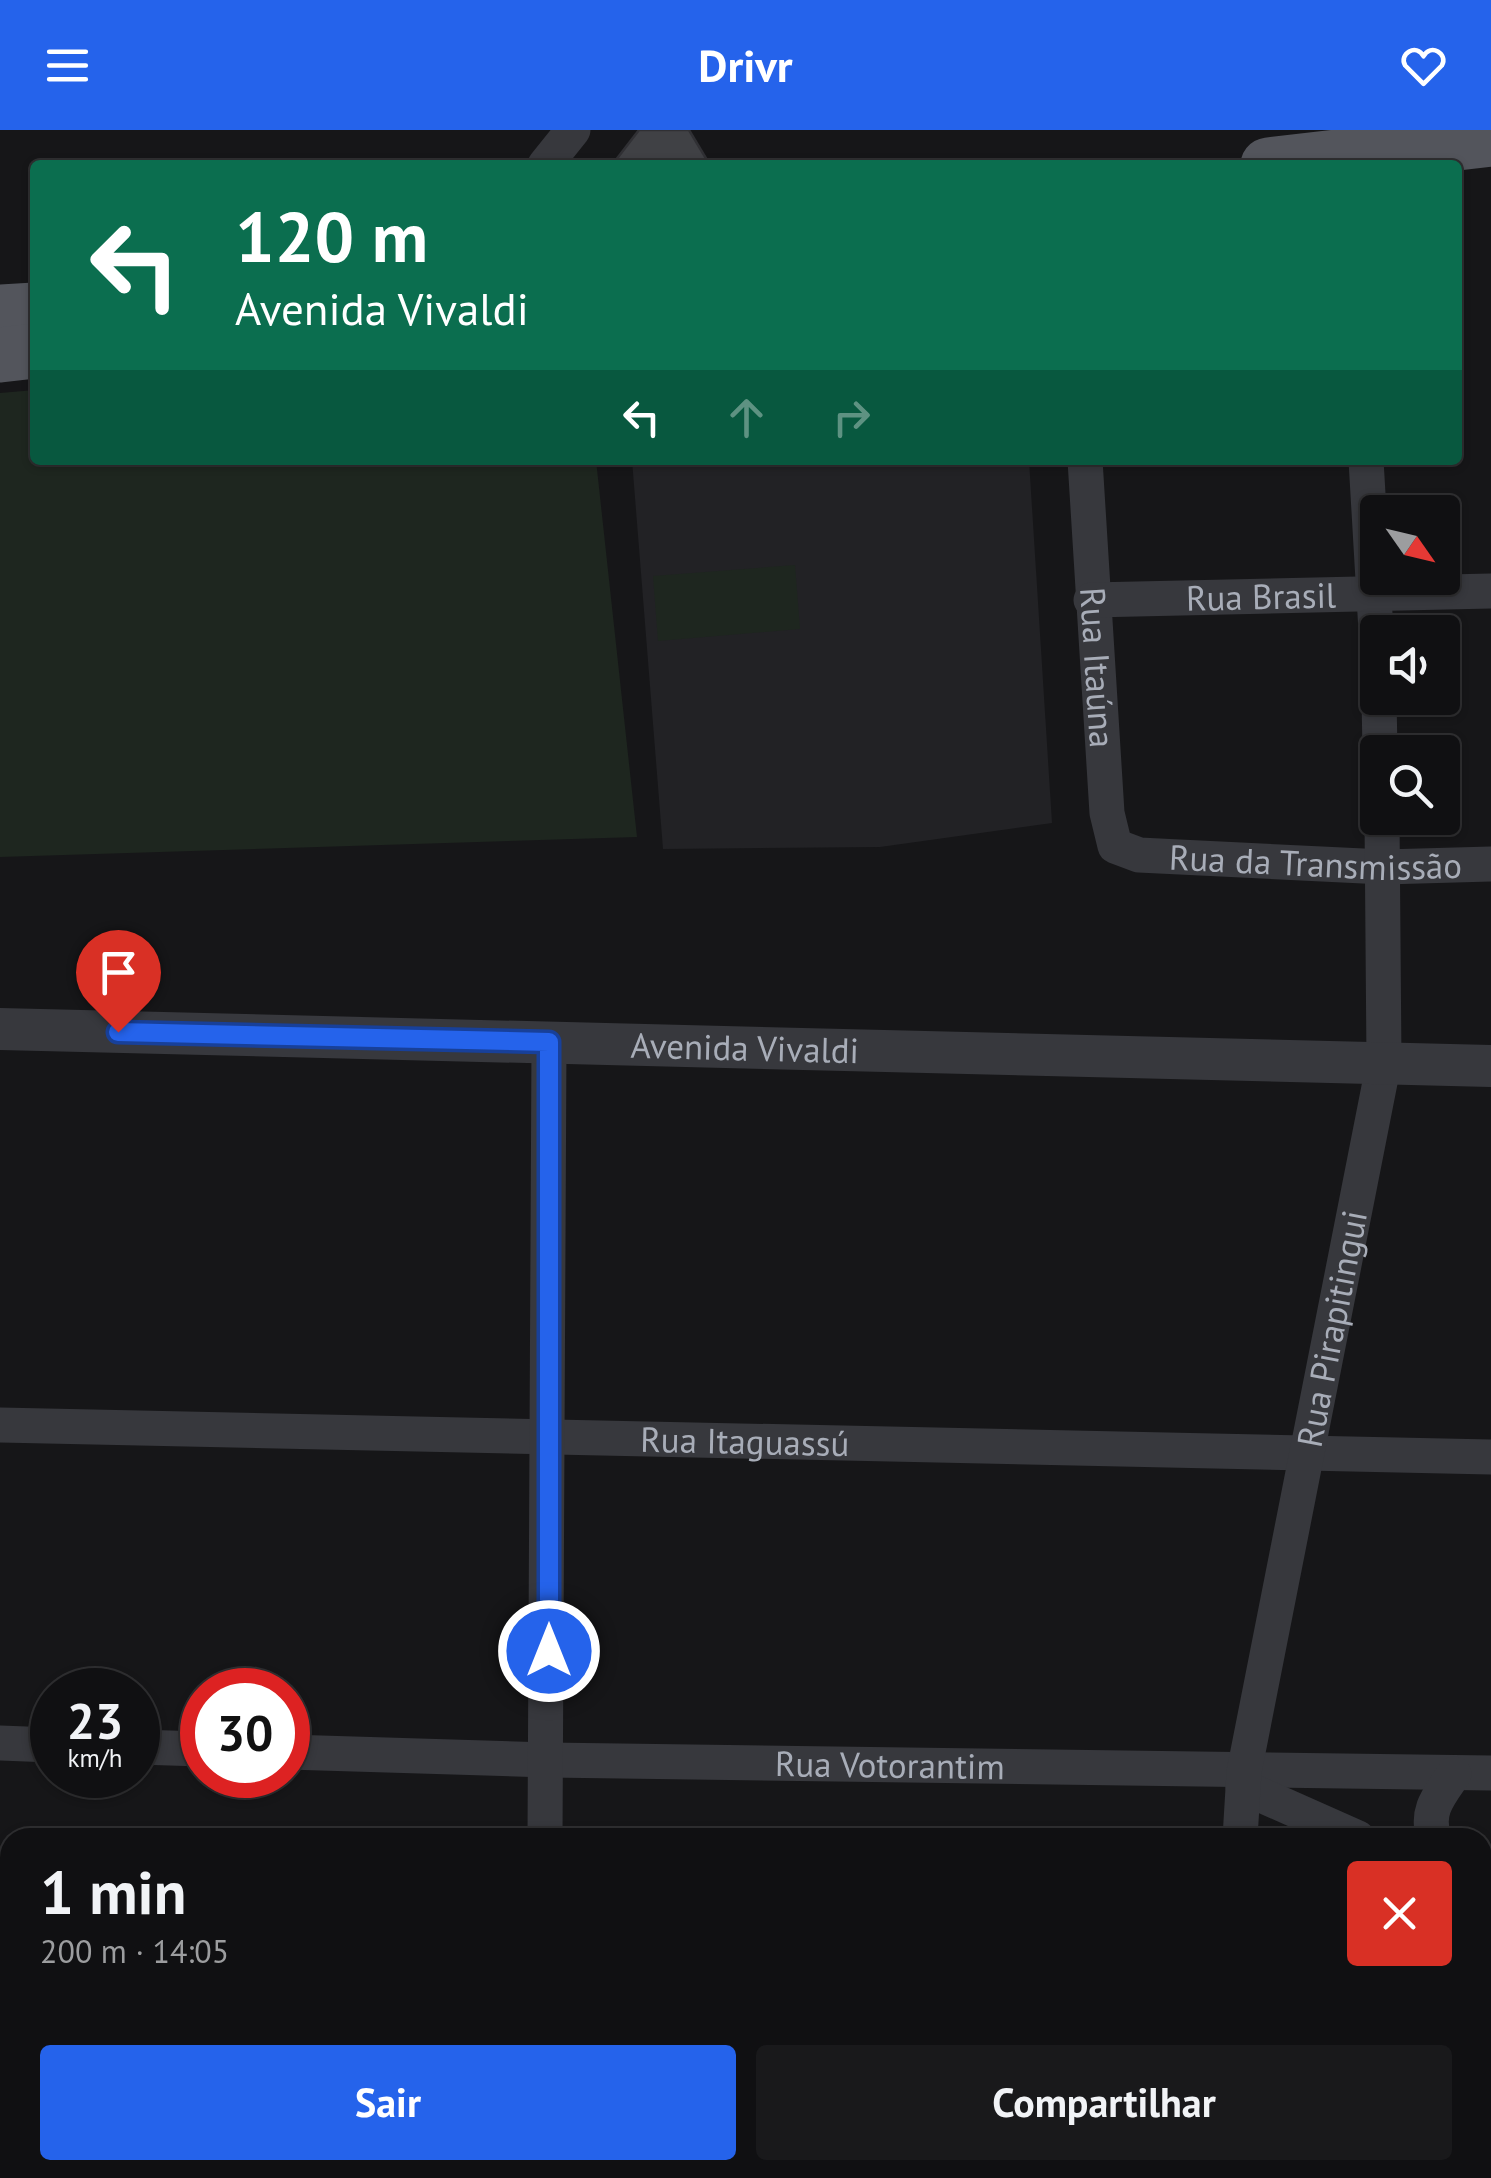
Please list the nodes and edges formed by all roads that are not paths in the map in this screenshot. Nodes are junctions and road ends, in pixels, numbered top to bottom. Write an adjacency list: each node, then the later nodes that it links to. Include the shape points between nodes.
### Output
1 (573, 130): 3 (street)
2 (1491, 140): 4 (main road)
3 (550, 160)
4 (1343, 160)
5 (1491, 176): 6 (main road)
6 (1462, 180)
7 (30, 310): 8 (main road)
8 (0, 312)
9 (30, 352): 10 (main road)
10 (0, 355)
11 (1085, 465): 17 (street, Rua Itaúna)
12 (1366, 465): 13 (street)
13 (1368, 495)
14 (1491, 591): 15 (street, Rua Brasil)
15 (1460, 592)
16 (1375, 595): 17 (street, Rua Brasil); 18 (street)
17 (1091, 600): 20 (street, Rua Itaúna, via 1110,839)
18 (1376, 615)
19 (1383, 835): 22 (street, Rua Pirapitingui)
20 (1139, 855): 22 (street, Rua da Transmissão)
21 (1491, 864): 22 (street, Rua da Transmissão)
22 (1384, 866): 25 (street, Rua Pirapitingui)
23 (0, 1029): 24 (street, Avenida Vivaldi)
24 (549, 1042): 25 (street, Avenida Vivaldi); 28 (street)
25 (1384, 1062): 26 (street, Avenida Vivaldi); 29 (street, Rua Pirapitingui)
26 (1491, 1066)
27 (0, 1425): 28 (street, Rua Itaguassú)
28 (550, 1434): 29 (street, Rua Itaguassú); 34 (street)
29 (1310, 1450): 30 (street, Rua Itaguassú); 37 (street, Rua Pirapitingui)
30 (1491, 1457)
31 (0, 1743): 32 (street)
32 (30, 1744)
33 (310, 1753): 34 (street, Rua Votorantim)
34 (548, 1760): 37 (street, Rua Votorantim); 38 (street)
35 (1454, 1774): 36 (street, Rua Votorantim); 37 (street, Rua Votorantim); 41 (street, via 1433,1805)
36 (1491, 1774)
37 (1244, 1780): 39 (street, Rua Pirapitingui); 40 (street)
38 (546, 1828)
39 (1241, 1828)
40 (1338, 1828)
41 (1431, 1828)

